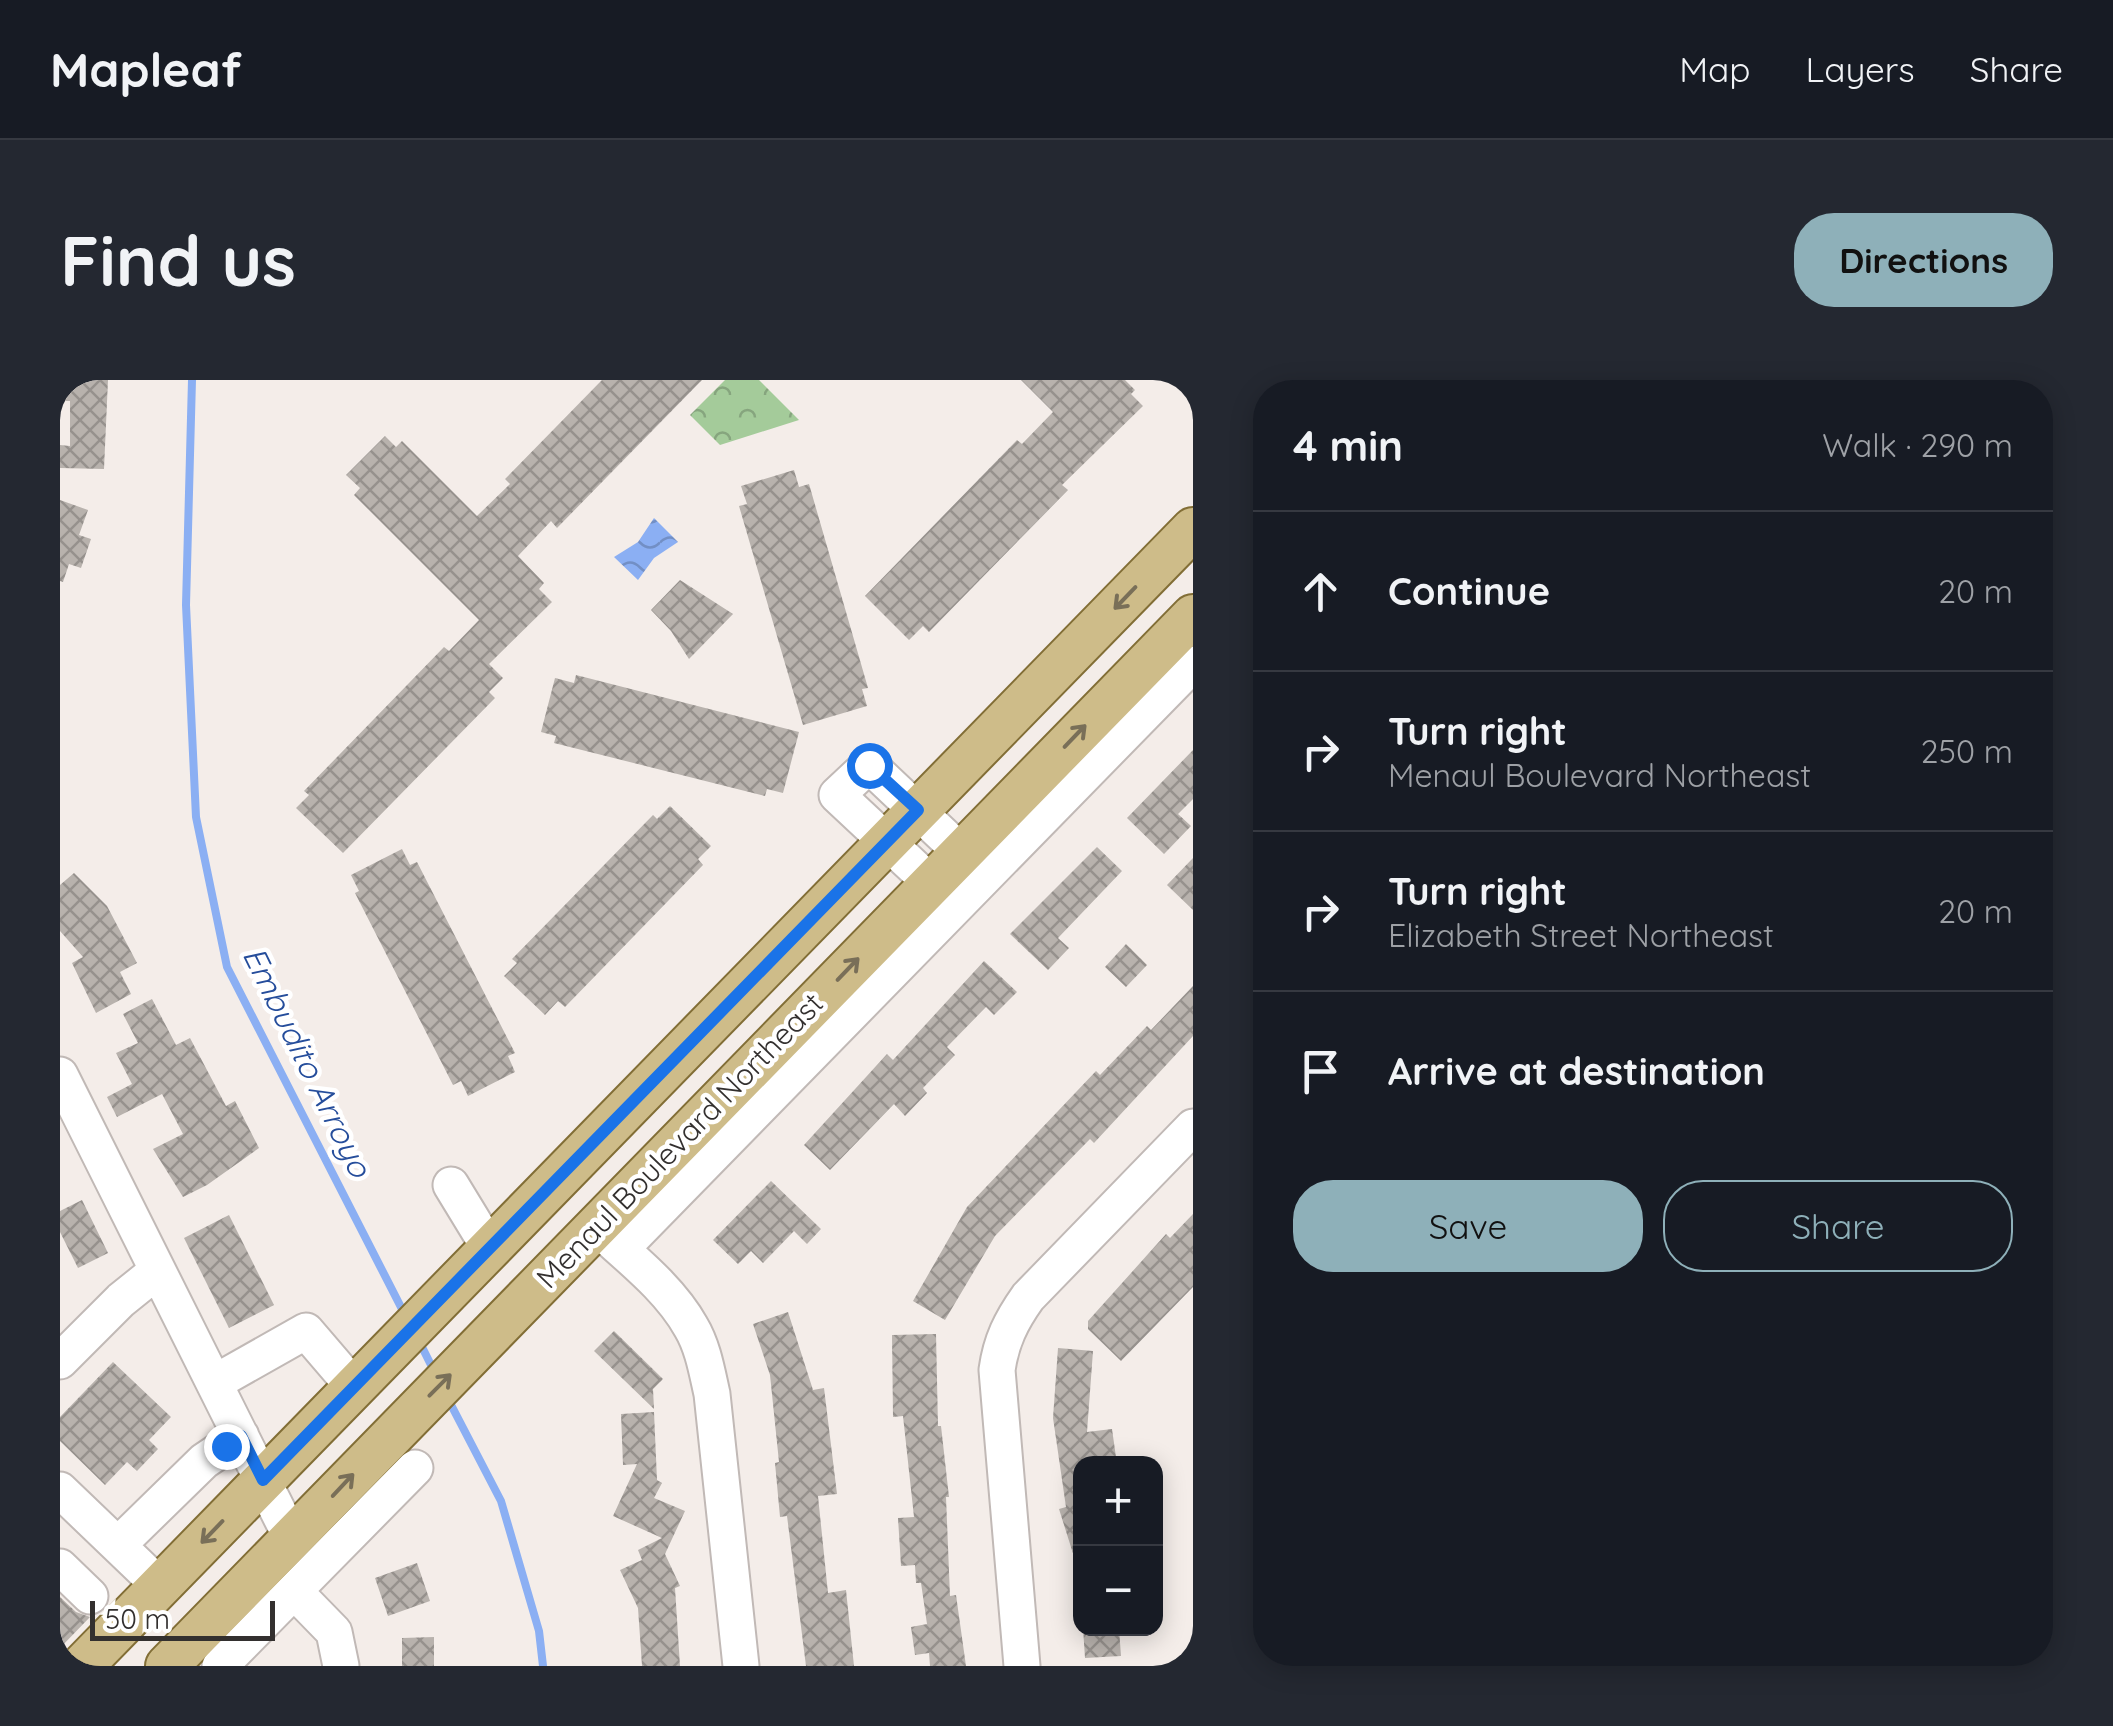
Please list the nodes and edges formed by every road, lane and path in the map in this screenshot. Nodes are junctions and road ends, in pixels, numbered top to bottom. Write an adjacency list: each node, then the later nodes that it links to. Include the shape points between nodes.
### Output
1 (1193, 529): 4 (main road, Menaul Boulevard Northeast, one-way to 4)
2 (1193, 616): 6 (main road, Menaul Boulevard Northeast, one-way to 2)
3 (1193, 664): 12 (street)
4 (918, 810): 5 (main road, Menaul Boulevard Northeast); 5 (street, via 869,765 837,795); 6 (street)
5 (888, 842): 7 (street); 13 (main road, Menaul Boulevard Northeast)
6 (962, 852): 7 (main road, Menaul Boulevard Northeast)
7 (931, 883): 12 (main road, Menaul Boulevard Northeast, one-way to 7)
8 (60, 1075): 10 (street)
9 (1193, 1126): 33 (street, via 1028,1297 1000,1347)
10 (70, 1127): 14 (street)
11 (452, 1185): 13 (street)
12 (609, 1238): 22 (main road, Menaul Boulevard Northeast, one-way to 12, via 486,1339); 32 (street, via 664,1290 692,1327 704,1361)
13 (490, 1249): 17 (main road, Menaul Boulevard Northeast)
14 (157, 1271): 15 (street); 16 (street)
15 (60, 1360)
16 (214, 1383): 17 (street, via 306,1331); 18 (street)
17 (354, 1387): 20 (main road, Menaul Boulevard Northeast)
18 (241, 1436): 20 (street); 23 (street, via 204,1460)
19 (415, 1468): 26 (street)
20 (263, 1480): 22 (street); 25 (main road, Menaul Boulevard Northeast, one-way to 25)
21 (60, 1490): 23 (street)
22 (292, 1539): 29 (main road, Menaul Boulevard Northeast)
23 (118, 1545): 25 (street)
24 (60, 1567): 27 (street)
25 (160, 1586): 28 (main road, Menaul Boulevard Northeast)
26 (294, 1592): 30 (street); 31 (street, via 334,1632)
27 (90, 1596)
28 (82, 1666)
29 (167, 1666)
30 (220, 1666)
31 (341, 1666)
32 (741, 1666)
33 (1022, 1666)

